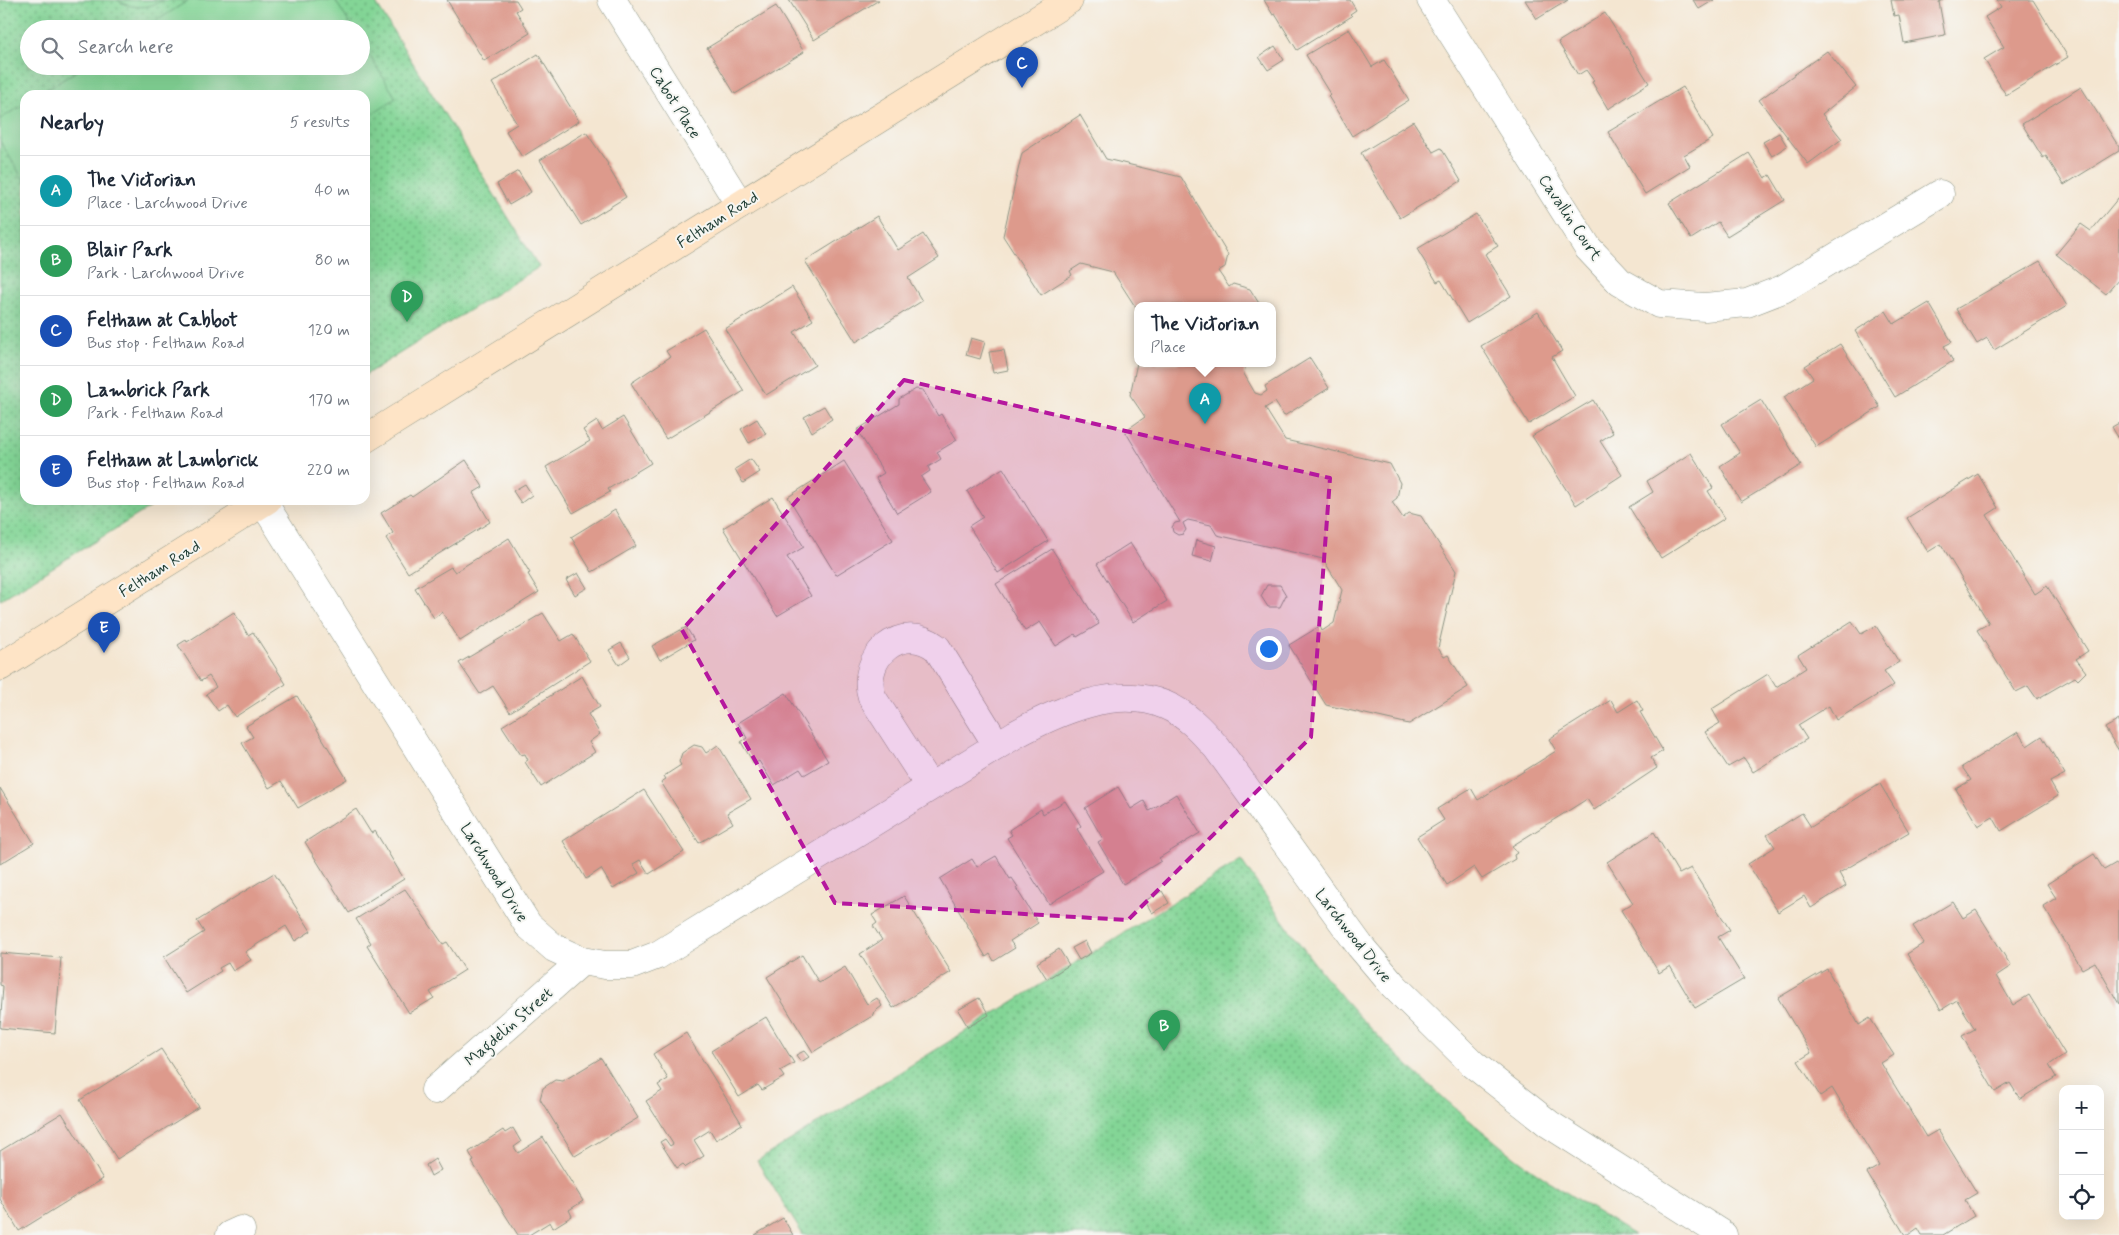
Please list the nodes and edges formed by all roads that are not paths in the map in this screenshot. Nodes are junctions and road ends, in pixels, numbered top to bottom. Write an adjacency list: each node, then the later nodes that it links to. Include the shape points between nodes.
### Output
1 (612, 0): 5 (street, Cabot Place)
2 (1069, 0): 5 (street, Feltham Road)
3 (1432, 0): 4 (street, Cavallin Court, via 1588,248 1620,282 1659,304 1705,308 1747,303 1783,289)
4 (1940, 194)
5 (740, 205): 6 (street, Feltham Road)
6 (370, 436)
7 (259, 505): 9 (street, Feltham Road)
8 (267, 505): 12 (street, Larchwood Drive, via 528,925 554,948)
9 (0, 667)
10 (997, 745): 11 (street, Larchwood Drive); 11 (street, via 937,648 930,642 911,638 889,644 870,670 869,688); 14 (street, Larchwood Drive, via 1058,713 1103,701 1140,699 1180,712 1228,760 1360,946 1394,986 1473,1064 1549,1124)
11 (930, 787): 12 (street, Larchwood Drive, via 658,955 632,965)
12 (582, 961): 13 (street, Magdelin Street)
13 (435, 1090)
14 (1723, 1235)

